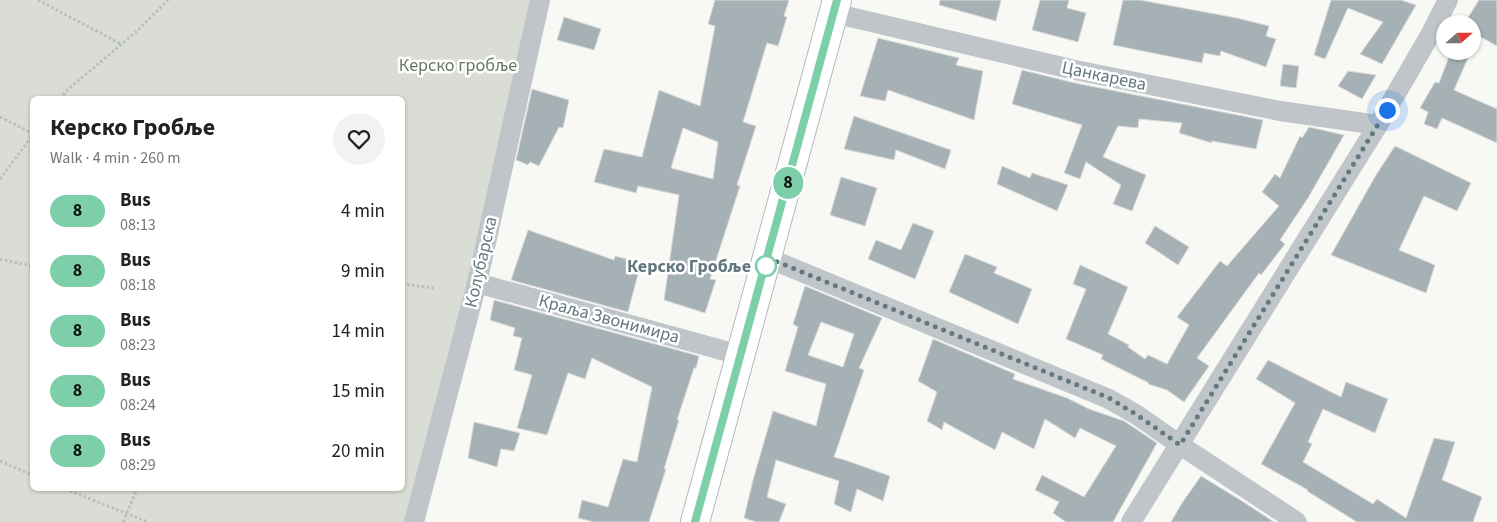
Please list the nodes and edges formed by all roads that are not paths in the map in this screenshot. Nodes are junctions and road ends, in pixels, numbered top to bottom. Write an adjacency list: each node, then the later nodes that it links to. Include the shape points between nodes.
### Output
1 (540, 0): 6 (street, Колубарска)
2 (1448, 0): 4 (street)
3 (835, 7): 4 (street, Цанкарева, via 1095,74 1280,111); 5 (street)
4 (1378, 125): 8 (street)
5 (768, 258): 7 (street); 8 (street, via 1109,398)
6 (477, 284): 7 (street, Краља Звонимира); 9 (street, Колубарска)
7 (740, 355): 10 (street)
8 (1180, 445): 11 (street); 12 (street)
9 (414, 522)
10 (695, 522)
11 (1131, 522)
12 (1297, 522)

